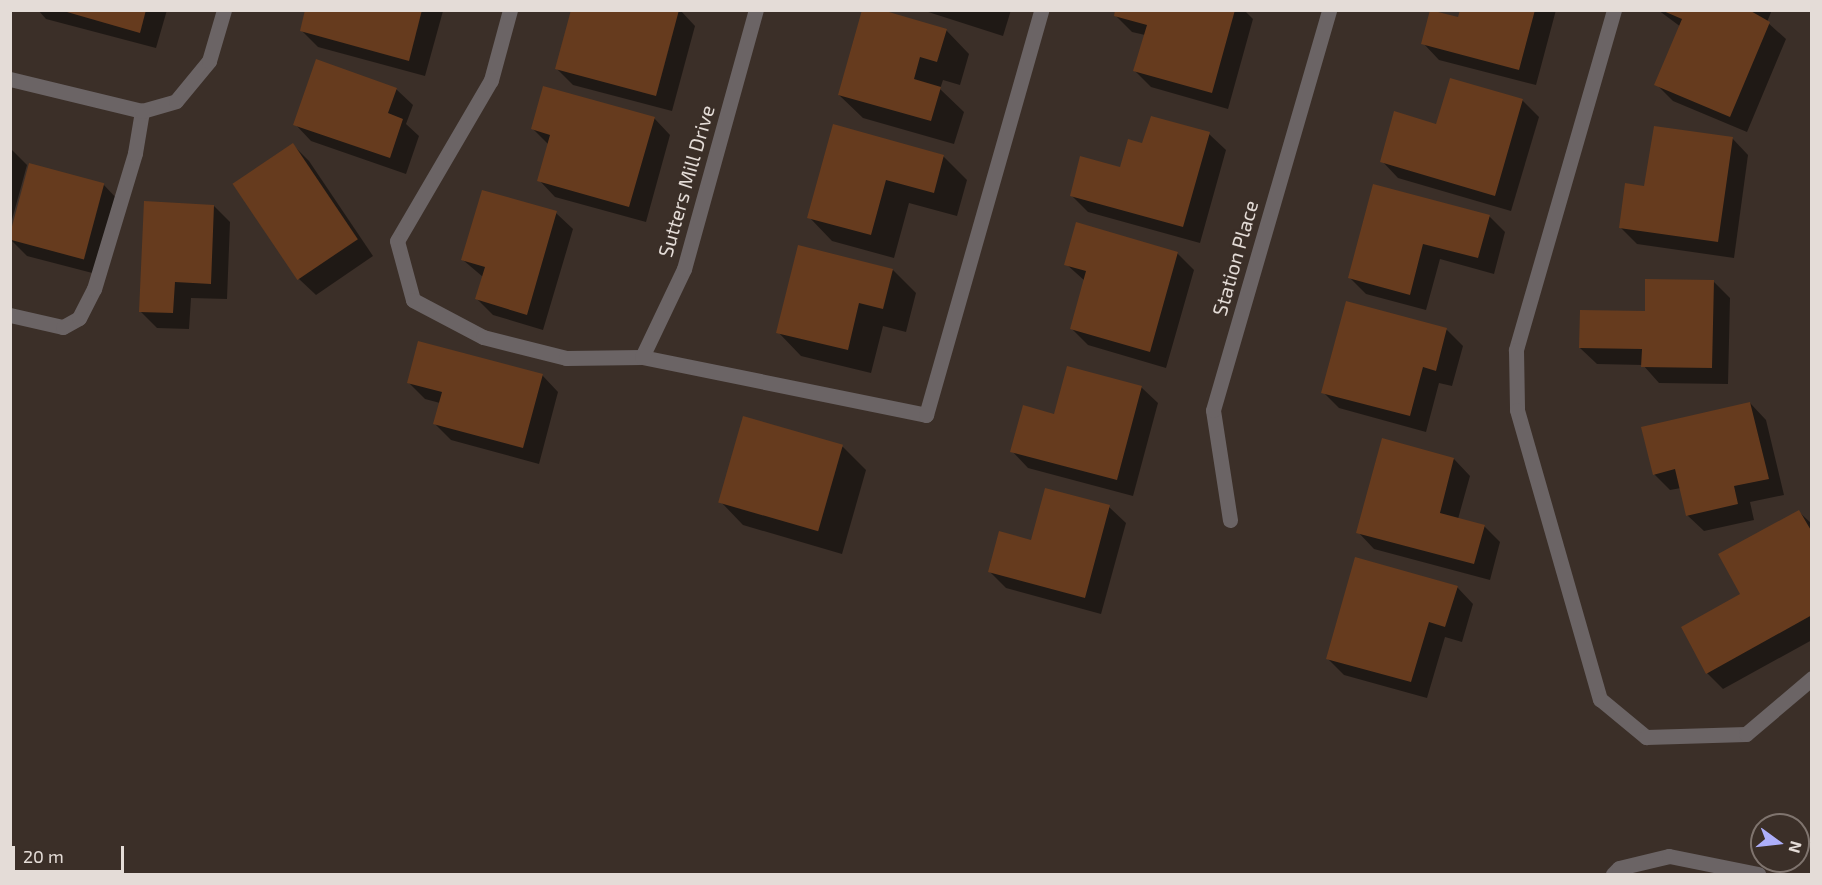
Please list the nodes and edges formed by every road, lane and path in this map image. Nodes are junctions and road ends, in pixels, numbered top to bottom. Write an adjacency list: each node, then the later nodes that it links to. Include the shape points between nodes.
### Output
1 (224, 10): 8 (street, via 209,61 176,100)
2 (510, 10): 10 (street, via 491,80 397,241 412,300 483,337 566,358)
3 (756, 10): 10 (street, Sutters Mill Drive, via 684,270)
4 (1041, 10): 10 (street, via 926,416)
5 (1329, 10): 11 (street, Station Place, via 1213,410)
6 (1614, 10): 12 (street, via 1516,350 1517,410 1600,699 1646,737 1746,734)
7 (10, 79): 8 (street)
8 (142, 111): 9 (street, via 135,153 94,289 79,318 63,327)
9 (10, 315)
10 (642, 357)
11 (1230, 520)
12 (1812, 678)
13 (1613, 874): 14 (street, via 1619,868 1669,856)
14 (1758, 874)

